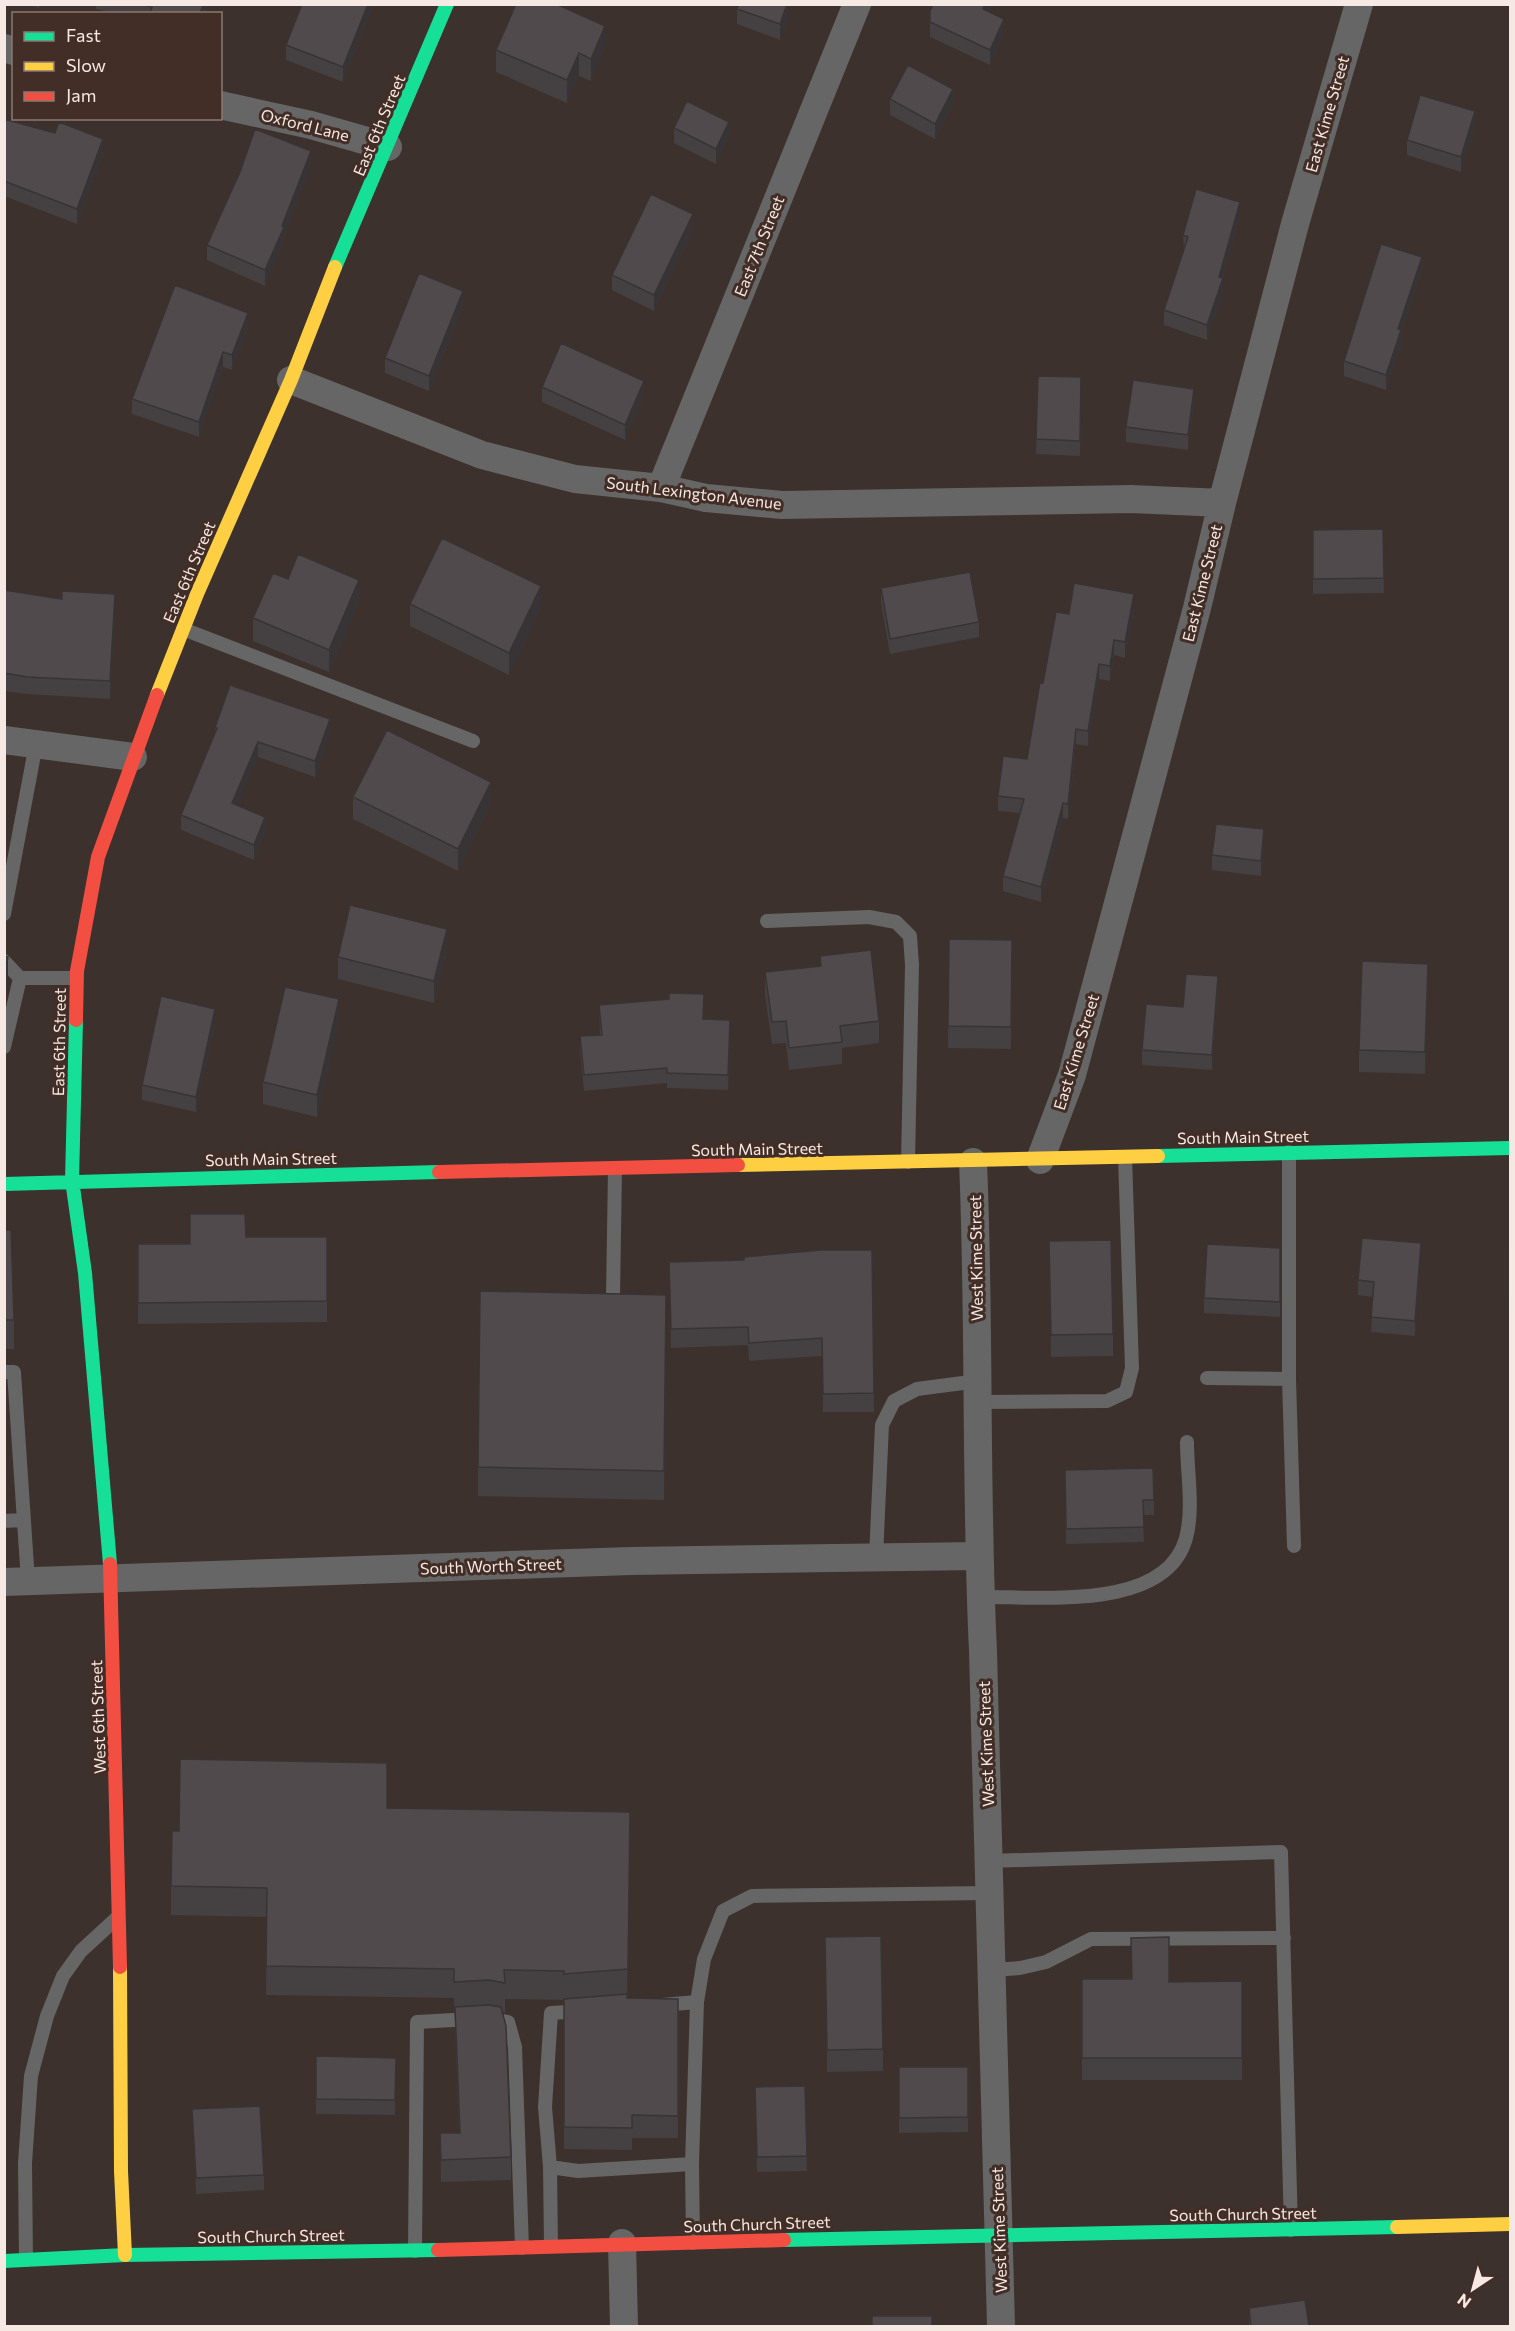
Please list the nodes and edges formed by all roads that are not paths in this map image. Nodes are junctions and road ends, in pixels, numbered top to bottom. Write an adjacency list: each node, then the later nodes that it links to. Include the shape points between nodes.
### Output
1 (447, 4): 5 (street, East 6th Street)
2 (857, 4): 7 (street, East 7th Street)
3 (1359, 4): 8 (street, East Kime Street, via 1295,224)
4 (222, 105): 5 (street, Oxford Lane)
5 (388, 147): 6 (street, East 6th Street)
6 (291, 380): 7 (street, South Lexington Avenue, via 482,455 575,479); 9 (street, East 6th Street)
7 (661, 488): 8 (street, South Lexington Avenue, via 706,498 782,505 1131,500)
8 (1222, 503): 23 (street, East Kime Street, via 1072,1075)
9 (183, 629): 11 (lane); 13 (street, East 6th Street)
10 (4, 740): 12 (street)
11 (473, 741)
12 (36, 744): 13 (street); 14 (lane)
13 (133, 758): 18 (street, East 6th Street, via 98,857)
14 (4, 914)
15 (767, 921): 24 (lane, via 869,917 896,922 910,936)
16 (4, 961): 17 (lane)
17 (20, 978): 18 (lane); 19 (lane)
18 (77, 978): 27 (street, East 6th Street)
19 (4, 1047)
20 (1510, 1148): 21 (street, South Main Street)
21 (1289, 1152): 22 (street, South Main Street); 32 (lane)
22 (1125, 1156): 23 (street, South Main Street); 33 (lane, via 1132,1368 1126,1392 1107,1401)
23 (1040, 1160): 25 (street, South Main Street)
24 (908, 1162): 25 (street, South Main Street); 26 (street, South Main Street)
25 (973, 1162): 33 (street, West Kime Street)
26 (615, 1168): 27 (street, South Main Street); 29 (lane)
27 (72, 1179): 28 (street, South Main Street); 40 (street, West 6th Street, via 86,1273)
28 (4, 1184)
29 (613, 1297)
30 (4, 1372): 35 (lane, via 14,1372)
31 (1207, 1378): 32 (lane)
32 (1289, 1379): 37 (lane)
33 (978, 1391): 38 (street, West Kime Street); 39 (lane, via 916,1389 894,1401 882,1425)
34 (1187, 1442): 42 (lane, via 1186,1540 1159,1576 1107,1594)
35 (23, 1520): 36 (lane); 41 (lane)
36 (4, 1521)
37 (1294, 1546)
38 (978, 1556): 39 (street, South Worth Street); 42 (street, West Kime Street)
39 (876, 1557): 40 (street, South Worth Street, via 631,1561)
40 (111, 1579): 41 (street, South Worth Street); 45 (street, West 6th Street)
41 (16, 1581)
42 (981, 1597): 43 (street, West Kime Street)
43 (989, 1861): 44 (street, West Kime Street); 46 (lane, via 1281,1852)
44 (990, 1893): 47 (street, West Kime Street); 48 (lane, via 752,1896 723,1911 704,1959)
45 (120, 1915): 61 (street, West 6th Street); 62 (lane, via 81,1951 63,1976 47,2016 31,2076 25,2163)
46 (1284, 1938): 47 (lane, via 1091,1939 1046,1962); 54 (lane)
47 (992, 1970): 55 (street, West Kime Street)
48 (697, 2002): 49 (lane); 51 (lane)
49 (652, 2006)
50 (596, 2010): 52 (lane, via 551,2013 545,2107)
51 (692, 2164): 52 (lane, via 578,2171); 57 (lane)
52 (550, 2168): 58 (lane)
53 (1510, 2224): 54 (street, South Church Street)
54 (1291, 2230): 55 (street, South Church Street)
55 (999, 2234): 57 (street, South Church Street); 65 (street, West Kime Street)
56 (622, 2243): 57 (street, South Church Street); 58 (street, South Church Street); 64 (street)
57 (693, 2243)
58 (551, 2246): 59 (street, South Church Street)
59 (522, 2248): 60 (street, South Church Street); 60 (lane, via 515,2046 508,2022 489,2018 417,2022)
60 (415, 2251): 61 (street, South Church Street)
61 (125, 2255): 62 (street, South Church Street)
62 (26, 2260): 63 (street, South Church Street)
63 (4, 2261)
64 (624, 2326)
65 (1001, 2326)

